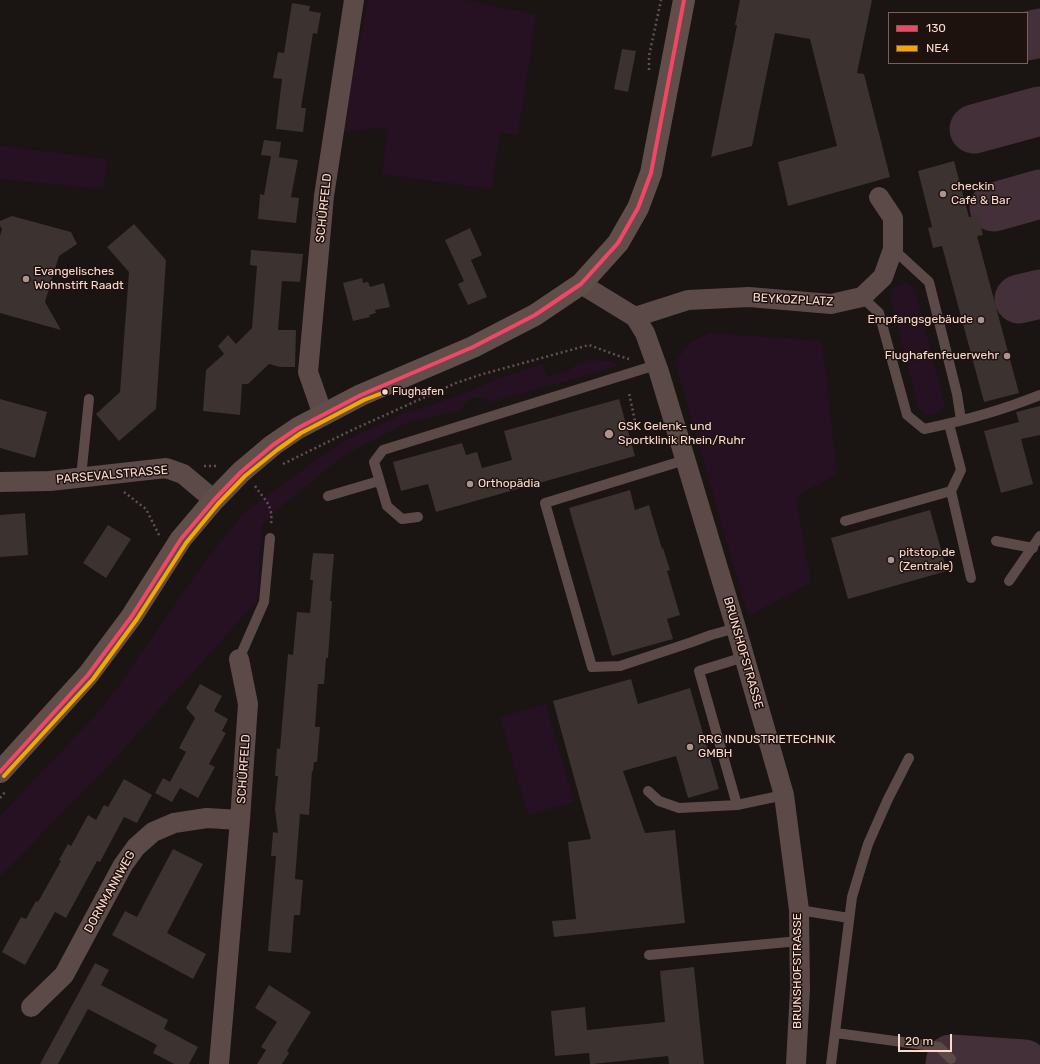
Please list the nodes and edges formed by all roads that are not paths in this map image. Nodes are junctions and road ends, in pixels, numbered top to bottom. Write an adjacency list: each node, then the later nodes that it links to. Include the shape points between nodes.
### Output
1 (354, 0): 11 (street, SCHÜRFELD, via 324,196 308,372)
2 (684, 0): 5 (main road, via 651,173 638,208 618,244)
3 (879, 197): 4 (street, via 893,218)
4 (894, 249): 6 (street, via 883,277); 12 (lane, via 929,282)
5 (581, 284): 7 (street, BRUNSHOFSTRASSE); 11 (main road, via 535,315 473,347 361,395)
6 (862, 297): 7 (street, BEYKOZPLATZ, via 831,304 749,297 688,300); 13 (lane, via 879,314 907,415 924,429)
7 (635, 317): 8 (street, BRUNSHOFSTRASSE, via 645,333)
8 (656, 365): 14 (street, BRUNSHOFSTRASSE); 16 (lane, via 383,450 374,462)
9 (1040, 395): 12 (lane)
10 (89, 399): 15 (lane)
11 (323, 416): 20 (main road, via 298,428 273,445 241,472)
12 (961, 420): 13 (lane)
13 (948, 424): 18 (lane, via 961,470)
14 (685, 460): 29 (street, BRUNSHOFSTRASSE); 29 (lane, via 545,504 592,667 620,666)
15 (81, 478): 17 (street, PARSEVALSTRASSE); 20 (street, PARSEVALSTRASSE, via 166,468 176,470)
16 (379, 481): 19 (lane); 21 (lane, via 387,506 402,520)
17 (0, 482)
18 (951, 491): 22 (lane); 27 (lane)
19 (328, 496)
20 (214, 500): 33 (main road, via 181,539 132,616 88,675)
21 (418, 517)
22 (845, 520)
23 (1040, 536): 26 (lane)
24 (270, 538): 31 (lane, SCHÜRFELD, via 264,602)
25 (996, 541): 26 (lane)
26 (1033, 548): 28 (lane)
27 (971, 578)
28 (1009, 581)
29 (736, 628): 30 (street, BRUNSHOFSTRASSE)
30 (744, 657): 35 (street, BRUNSHOFSTRASSE); 36 (lane, via 699,671)
31 (239, 659): 37 (street, SCHÜRFELD, via 248,704)
32 (909, 758): 39 (lane, via 868,844 852,897)
33 (0, 772)
34 (648, 791): 36 (lane, via 659,801 679,808)
35 (784, 795): 36 (lane); 38 (street, BRUNSHOFSTRASSE)
36 (737, 806)
37 (240, 820): 42 (street, DORNMANNWEG, via 207,818 174,823 153,832 136,847 123,865 64,975); 45 (street, SCHÜRFELD)
38 (799, 910): 39 (lane); 40 (street, BRUNSHOFSTRASSE)
39 (849, 918): 43 (lane)
40 (799, 941): 41 (lane); 46 (street, BRUNSHOFSTRASSE, via 800,989)
41 (649, 955)
42 (31, 1007)
43 (836, 1033): 44 (lane, via 939,1047); 47 (lane)
44 (951, 1059)
45 (219, 1064)
46 (796, 1064)
47 (831, 1064)

